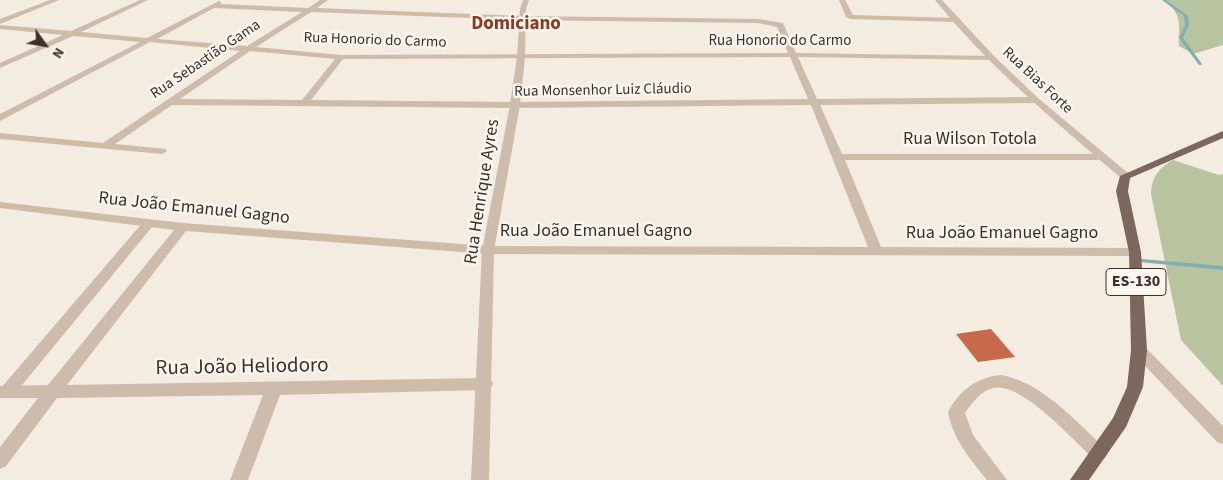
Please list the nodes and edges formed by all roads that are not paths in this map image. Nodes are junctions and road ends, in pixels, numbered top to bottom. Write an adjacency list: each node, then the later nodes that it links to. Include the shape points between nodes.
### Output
1 (56, 0): 12 (street)
2 (145, 0): 14 (street)
3 (224, 0): 8 (street)
4 (325, 0): 9 (street, Rua Sebastião Gama)
5 (526, 0): 10 (street, Rua Henrique Ayres)
6 (842, 0): 11 (street, via 850,17)
7 (938, 0): 11 (street, Rua Bias Forte)
8 (213, 6): 9 (street); 15 (street)
9 (309, 10): 10 (street); 16 (street, Rua Sebastião Gama)
10 (523, 18): 17 (street, via 769,22 780,25); 19 (street, Rua Henrique Ayres)
11 (956, 20): 20 (street, Rua Bias Forte)
12 (0, 22)
13 (0, 27): 14 (street, Rua Honorio do Carmo)
14 (69, 33): 15 (street, Rua Honorio do Carmo); 21 (street)
15 (146, 40): 16 (street, Rua Honorio do Carmo); 27 (street)
16 (248, 49): 18 (street, Rua Honorio do Carmo); 23 (street, Rua Sebastião Gama)
17 (793, 56): 19 (street, Rua Honorio do Carmo); 20 (street, Rua Honorio do Carmo); 24 (street)
18 (341, 57): 19 (street, Rua Honorio do Carmo); 25 (street)
19 (521, 57): 26 (street, Rua Henrique Ayres)
20 (991, 58): 22 (street, Rua Bias Forte)
21 (0, 66)
22 (1035, 100): 24 (street, Rua Monsenhor Luiz Cláudio); 33 (street, Rua Bias Forte)
23 (171, 102): 25 (street, Rua Monsenhor Luiz Cláudio); 30 (street, Rua Sebastião Gama)
24 (813, 102): 26 (street, Rua Monsenhor Luiz Cláudio); 32 (street)
25 (304, 104): 26 (street, Rua Monsenhor Luiz Cláudio)
26 (515, 105): 38 (street, Rua Henrique Ayres)
27 (0, 118)
28 (1223, 134): 34 (main road)
29 (0, 136): 30 (street)
30 (106, 146): 31 (street)
31 (162, 152)
32 (838, 157): 33 (street, Rua Wilson Totola); 39 (street)
33 (1103, 157): 34 (street, Rua Bias Forte)
34 (1125, 176): 40 (main road, ES-130, via 1122,191)
35 (0, 205): 36 (street, Rua João Emanuel Gagno)
36 (148, 224): 37 (street, Rua João Emanuel Gagno); 44 (street)
37 (183, 228): 38 (street, Rua João Emanuel Gagno); 45 (street)
38 (488, 250): 39 (street, Rua João Emanuel Gagno); 42 (street, Rua Henrique Ayres)
39 (876, 251): 40 (street, Rua João Emanuel Gagno)
40 (1135, 252): 41 (main road, ES-130)
41 (1139, 350): 46 (street); 47 (main road, ES-130, via 1135,387 1120,422)
42 (485, 384): 43 (street, Rua João Heliodoro); 50 (street, Rua Henrique Ayres)
43 (274, 389): 45 (street, Rua João Heliodoro); 49 (street)
44 (4, 392): 45 (street, Rua João Heliodoro)
45 (52, 392): 48 (street)
46 (1223, 437)
47 (1099, 453): 51 (street, via 1047,406 1015,384 1002,380 986,384 975,390 956,412 958,427); 52 (main road, ES-130)
48 (0, 461)
49 (239, 480)
50 (480, 480)
51 (998, 480)
52 (1079, 480)

